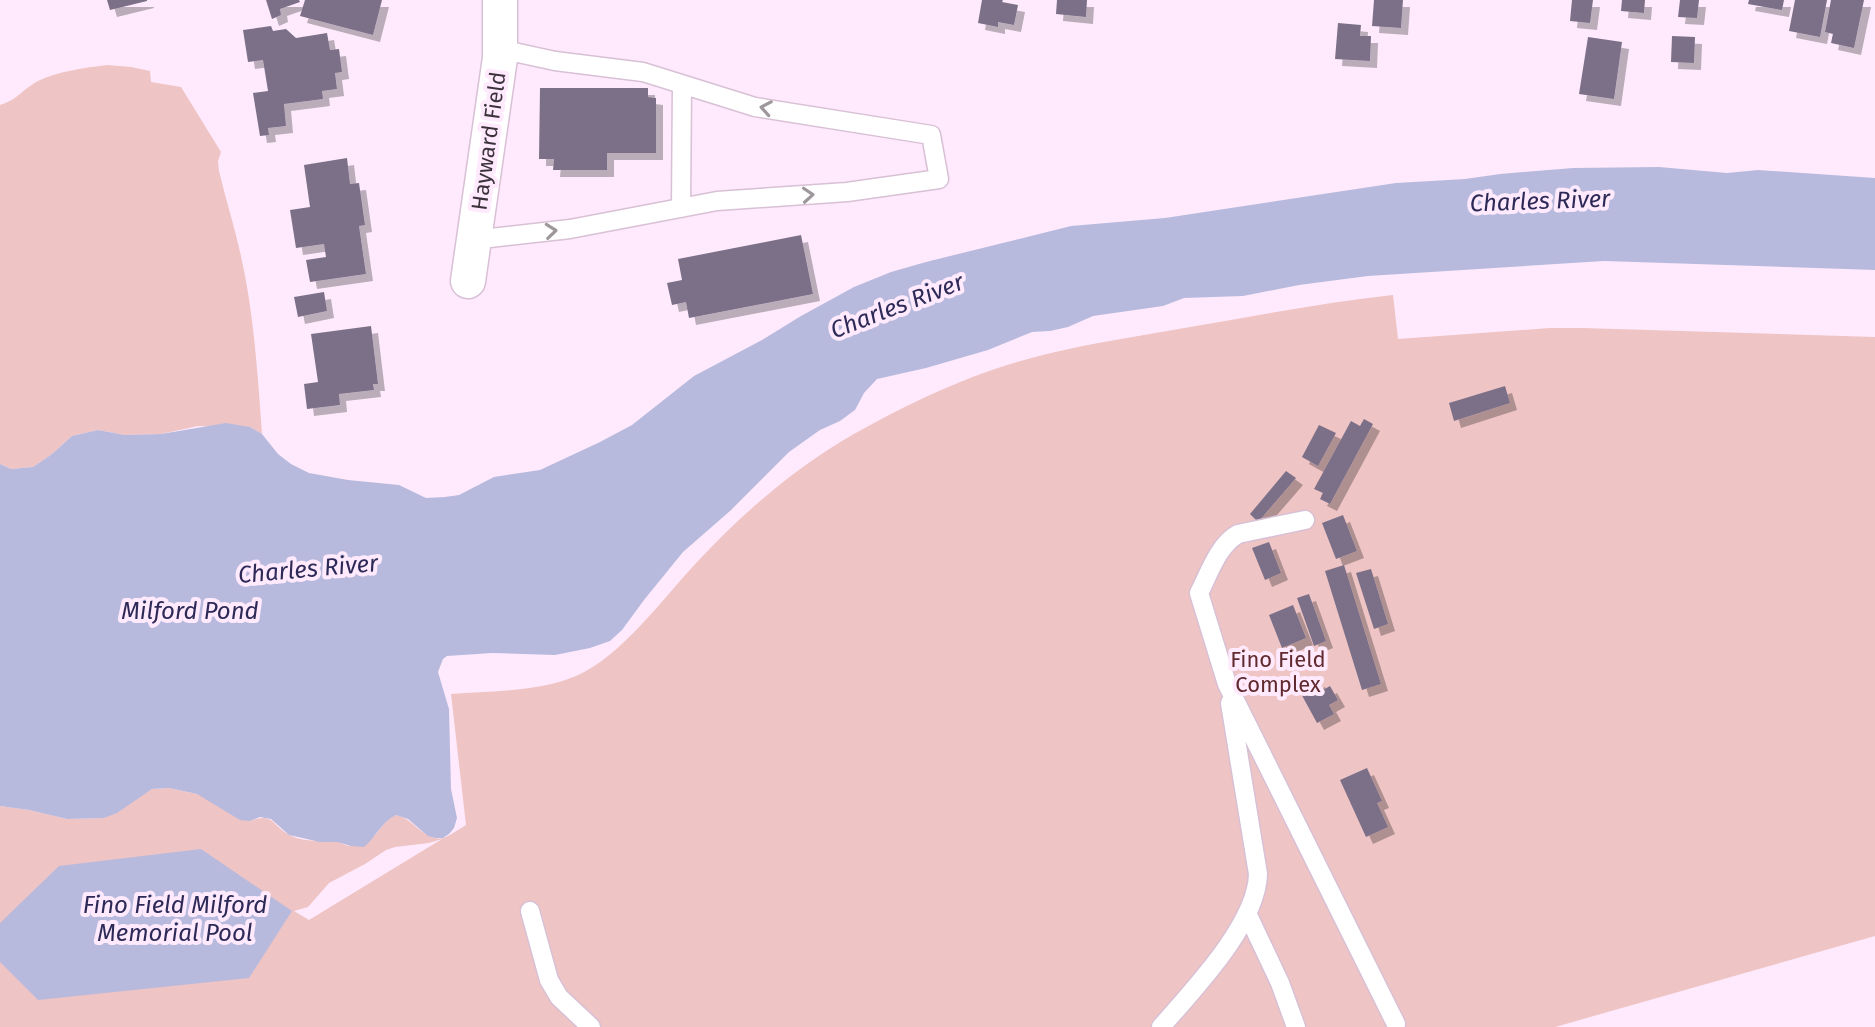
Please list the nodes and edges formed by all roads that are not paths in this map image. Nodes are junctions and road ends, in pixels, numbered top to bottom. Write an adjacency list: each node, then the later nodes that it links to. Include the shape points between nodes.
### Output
1 (500, 0): 2 (street, Hayward Field)
2 (500, 49): 3 (lane, via 643,72); 5 (street, Hayward Field)
3 (682, 84): 4 (lane); 4 (lane, one-way to 3, via 939,179 931,135 755,107)
4 (681, 208): 5 (lane, one-way to 4)
5 (473, 240): 6 (street, Hayward Field)
6 (468, 281)
7 (1305, 520): 8 (lane, via 1232,537 1199,593)
8 (1227, 684): 10 (lane, via 1258,874); 11 (lane)
9 (530, 911): 12 (lane, via 549,980)
10 (1247, 913): 13 (lane, via 1221,955); 14 (lane)
11 (1397, 1026)
12 (591, 1027)
13 (1161, 1027)
14 (1296, 1027)

